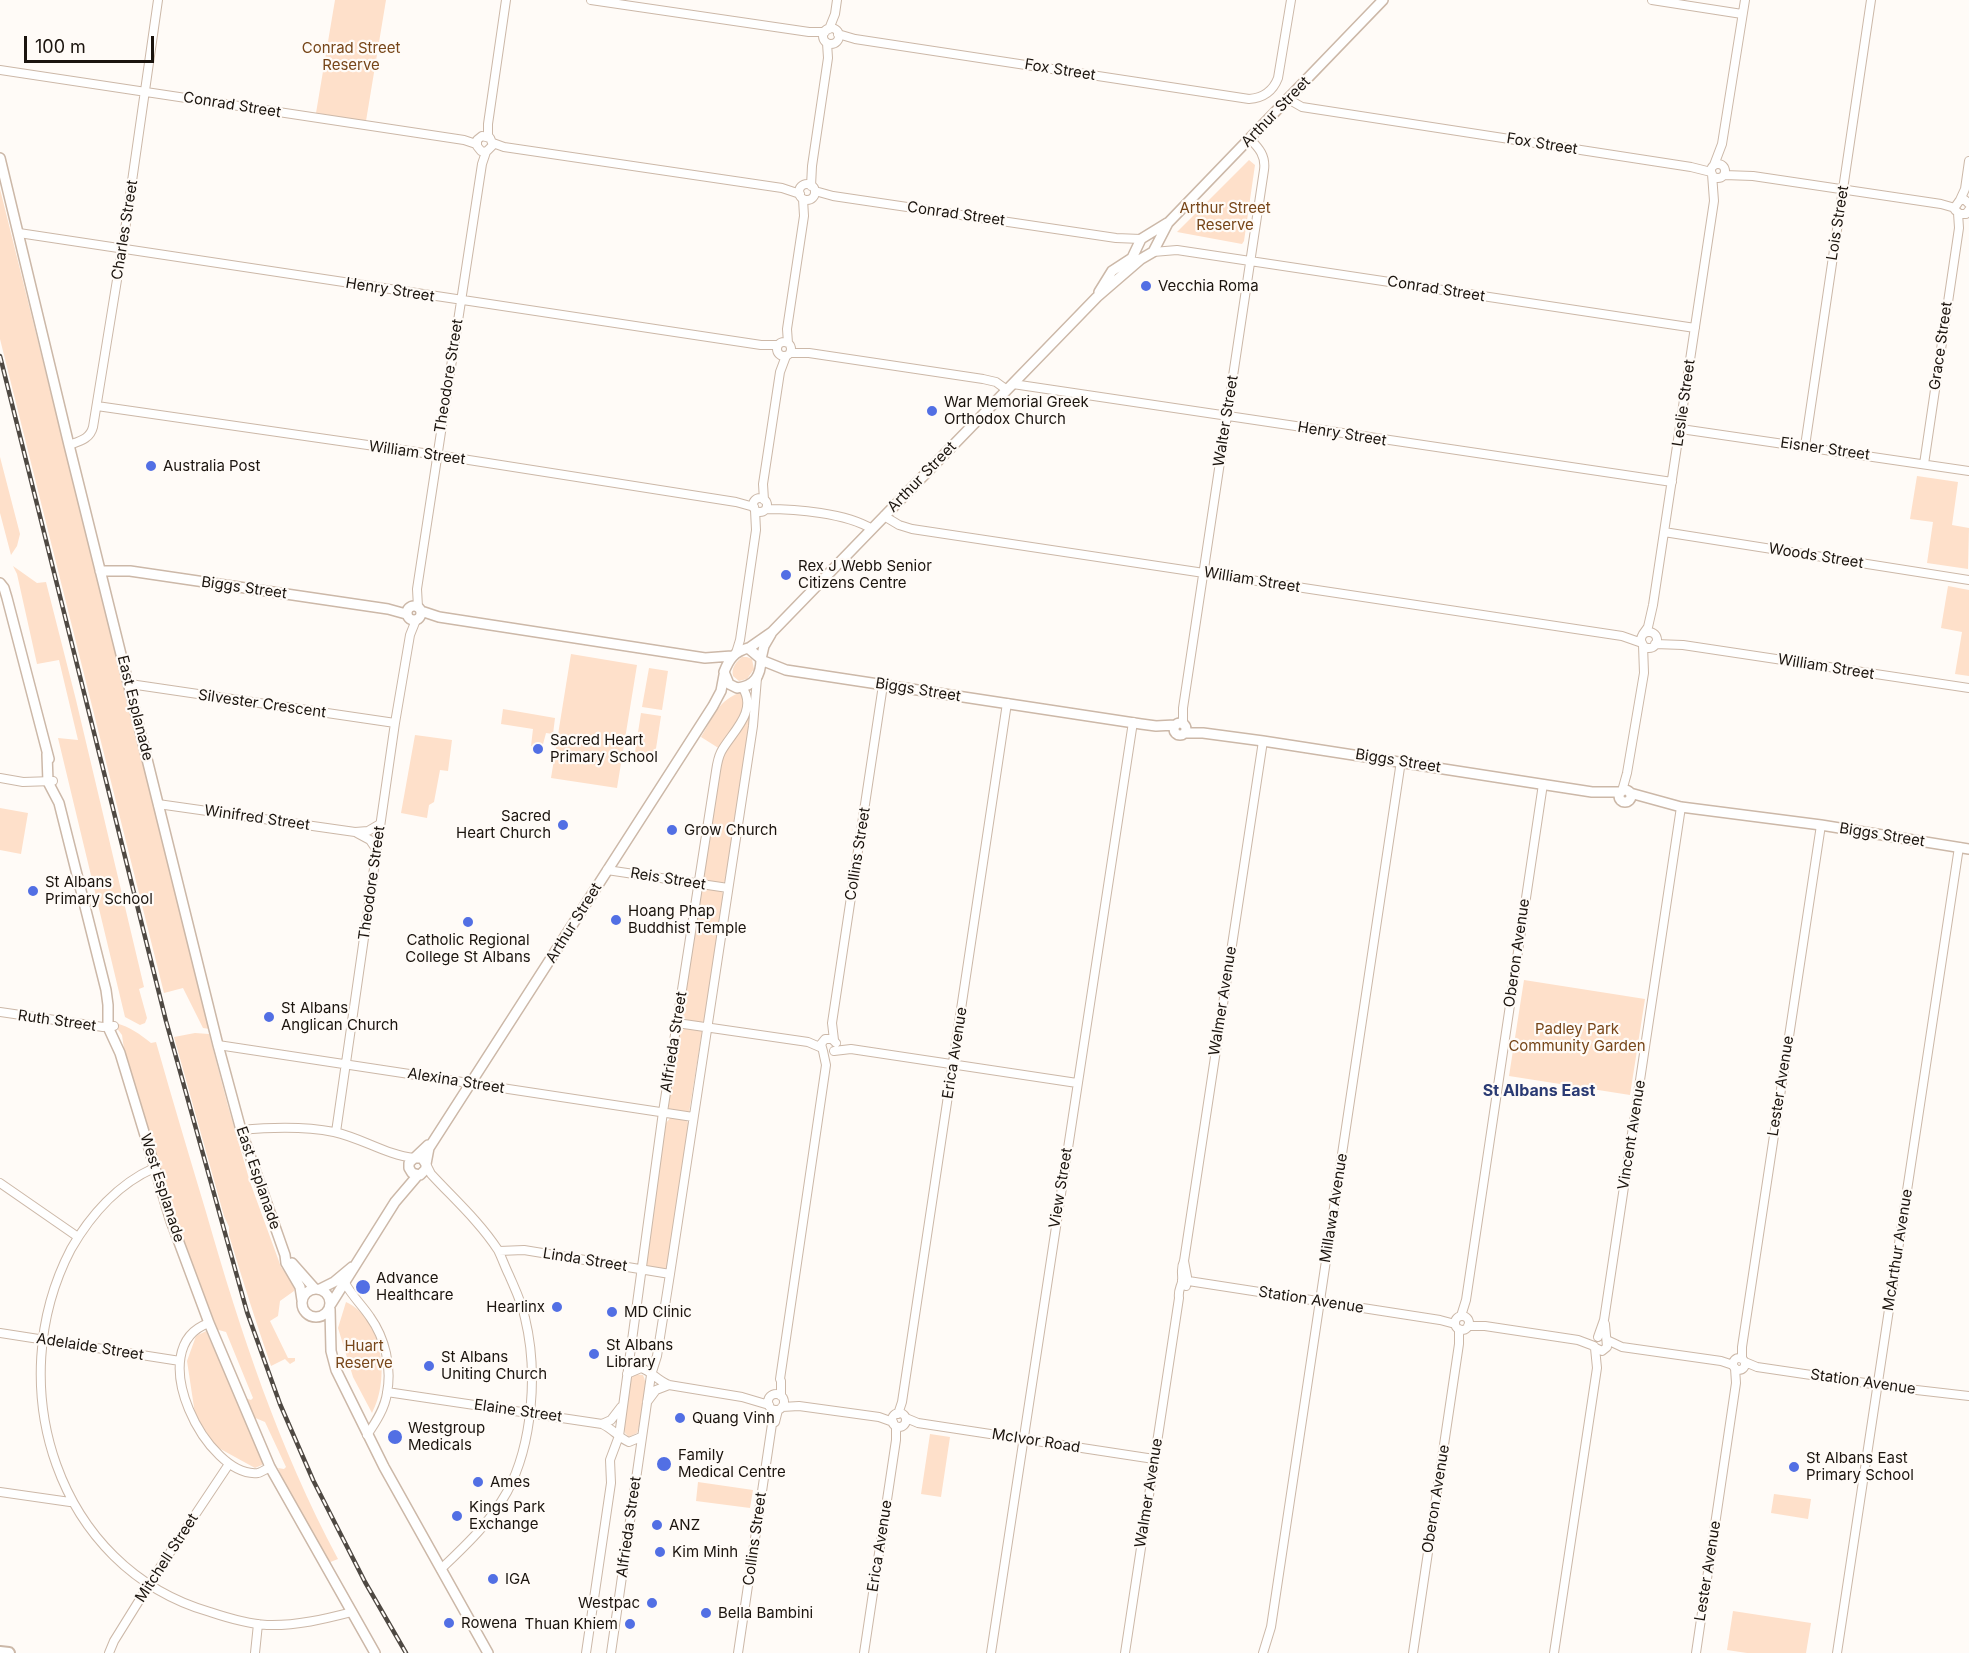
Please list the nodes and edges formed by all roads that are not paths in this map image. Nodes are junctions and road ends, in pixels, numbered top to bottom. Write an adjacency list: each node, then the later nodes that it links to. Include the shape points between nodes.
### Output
1 (158, 0): 13 (street, Charles Street)
2 (506, 0): 16 (street)
3 (591, 0): 11 (street, Fox Street)
4 (837, 0): 11 (street)
5 (1291, 0): 11 (street, Fox Street, via 1280,73 1265,95 1255,98)
6 (1383, 0): 14 (street, Arthur Street)
7 (1652, 0): 10 (street)
8 (1745, 0): 10 (street, Leslie Street)
9 (1871, 0): 22 (street, Lois Street)
10 (1742, 14): 17 (street, Leslie Street)
11 (831, 36): 23 (street)
12 (0, 70): 13 (street, Conrad Street)
13 (146, 92): 16 (street, Conrad Street); 30 (street, Charles Street)
14 (1288, 99): 15 (street, Arthur Street); 20 (street, Fox Street, via 1302,107)
15 (1250, 139): 26 (street, Arthur Street); 33 (street, Walter Street, via 1261,151 1265,164)
16 (484, 144): 23 (street, Conrad Street); 35 (street, Theodore Street)
17 (1722, 144): 20 (street, Leslie Street); 21 (street, Leslie Street)
18 (0, 158): 27 (street, East Esplanade)
19 (1969, 161): 25 (street, Grace Street)
20 (1713, 170): 21 (street, via 1718,178); 21 (street, via 1720,164); 24 (street, Leslie Street)
21 (1724, 172): 22 (street); 24 (street, Leslie Street)
22 (1843, 189): 25 (street); 43 (street, Lois Street)
23 (807, 192): 29 (street, Conrad Street); 37 (street)
24 (1714, 201): 36 (street, Leslie Street)
25 (1963, 208): 45 (street, Grace Street)
26 (1168, 223): 28 (street, Arthur Street); 29 (street, Arthur Street)
27 (19, 233): 30 (street, Henry Street); 42 (street, East Esplanade)
28 (1158, 241): 29 (street, via 1151,237); 31 (street, Conrad Street); 32 (street, Arthur Street)
29 (1140, 243): 32 (street); 34 (street, Arthur Street, via 1132,258 1112,271)
30 (122, 248): 35 (street, Henry Street); 39 (street, Charles Street)
31 (1177, 250): 32 (street, Conrad Street); 33 (street, Conrad Street)
32 (1151, 253): 34 (street, Arthur Street)
33 (1251, 261): 36 (street, Conrad Street); 40 (street, Walter Street)
34 (1097, 297): 38 (street, Arthur Street)
35 (460, 301): 37 (street, Henry Street); 44 (street, Theodore Street)
36 (1695, 328): 41 (street, Leslie Street)
37 (784, 349): 38 (street, Henry Street, via 990,380); 48 (street)
38 (1010, 387): 40 (street, Henry Street); 49 (street, Arthur Street)
39 (97, 406): 42 (street, Charles Street, via 90,435); 44 (street, William Street)
40 (1227, 417): 47 (street, Henry Street); 53 (street, Walter Street)
41 (1681, 429): 43 (street, Eisner Street); 47 (street, Leslie Street)
42 (69, 445): 52 (street, East Esplanade)
43 (1805, 446): 45 (street, Eisner Street)
44 (437, 455): 48 (street, William Street); 57 (street, Theodore Street)
45 (1924, 464): 46 (street, Eisner Street)
46 (1969, 471)
47 (1672, 482): 51 (street, Leslie Street)
48 (760, 505): 50 (street, William Street, via 848,519); 58 (street)
49 (884, 516): 50 (street, Arthur Street); 53 (street, William Street, via 912,529)
50 (872, 529): 59 (street, Arthur Street)
51 (1664, 532): 54 (street, Woods Street); 56 (street, Leslie Street)
52 (100, 571): 57 (street, Biggs Street, via 130,571); 70 (street, East Esplanade)
53 (1204, 573): 60 (street, William Street); 78 (street, Walter Street)
54 (1969, 580)
55 (0, 583): 82 (street, West Esplanade, via 52,770)
56 (1653, 605): 60 (street, Leslie Street); 61 (street, Leslie Street)
57 (414, 613): 64 (street, Biggs Street); 77 (street, Theodore Street)
58 (742, 628): 62 (street); 63 (street)
59 (772, 632): 62 (street, Arthur Street); 65 (street, Arthur Street)
60 (1643, 640): 61 (street, via 1648,647); 61 (street, via 1650,632); 68 (street, Leslie Street)
61 (1655, 641): 68 (street, Leslie Street); 73 (street, William Street)
62 (748, 648): 63 (street); 65 (street)
63 (734, 654): 64 (street, Biggs Street); 67 (street)
64 (705, 658): 67 (street, Biggs Street)
65 (761, 659): 66 (street, Biggs Street); 69 (street)
66 (786, 670): 69 (street, Biggs Street); 71 (street, Biggs Street)
67 (724, 673): 72 (street, via 729,684); 75 (street, Arthur Street)
68 (1644, 673): 84 (street, Leslie Street)
69 (758, 677): 72 (street); 94 (street, Alfrieda Street)
70 (130, 684): 77 (street, Silvester Crescent); 85 (street, East Esplanade)
71 (884, 685): 74 (street, Biggs Street); 97 (street, Collins Street)
72 (740, 688): 75 (street, Arthur Street); 93 (street, Alfrieda Street, via 747,695 746,711 718,760)
73 (1969, 688)
74 (1007, 703): 76 (street, Biggs Street); 105 (street, Erica Avenue)
75 (713, 706): 92 (street, Arthur Street)
76 (1132, 722): 78 (street, Biggs Street); 108 (street, View Street)
77 (395, 723): 87 (street, Theodore Street)
78 (1180, 727): 79 (street, Biggs Street)
79 (1263, 741): 80 (street, Biggs Street); 130 (street, Walmer Avenue, via 1181,1269)
80 (1401, 761): 83 (street, Biggs Street); 136 (street, Millawa Avenue)
81 (0, 778): 82 (street)
82 (51, 782): 98 (street, West Esplanade, via 60,796 58,803 108,1005 114,1016)
83 (1543, 784): 84 (street, Biggs Street); 140 (street, Oberon Avenue)
84 (1625, 795): 86 (street, Biggs Street)
85 (158, 804): 89 (street, Winifred Street); 101 (street, East Esplanade)
86 (1681, 807): 88 (street, Biggs Street); 144 (street, Vincent Avenue)
87 (380, 824): 89 (street, Winifred Street, via 369,831); 91 (street, Theodore Street)
88 (1821, 825): 90 (street, Biggs Street); 148 (street, Lester Avenue)
89 (355, 832): 91 (street, via 367,837)
90 (1964, 848): 153 (street, McArthur Avenue)
91 (376, 849): 106 (street, Theodore Street)
92 (608, 870): 93 (street, Reis Street); 109 (street, Arthur Street)
93 (698, 884): 94 (street, Reis Street); 96 (street, Alfrieda Street)
94 (728, 888): 99 (street, Alfrieda Street)
95 (0, 1012): 98 (street, Ruth Street)
96 (677, 1023): 99 (street); 110 (street, Alfrieda Street)
97 (832, 1023): 100 (street, Collins Street); 102 (street, Collins Street)
98 (111, 1027): 119 (street, West Esplanade, via 120,1038 120,1053)
99 (707, 1028): 102 (street); 111 (street, Alfrieda Street)
100 (835, 1041): 102 (street, via 830,1038); 103 (street); 104 (street)
101 (218, 1045): 106 (street, Alexina Street); 112 (street, East Esplanade)
102 (823, 1045): 104 (street, via 827,1053); 107 (street, Collins Street)
103 (851, 1049): 104 (street); 105 (street)
104 (833, 1052): 107 (street, Collins Street)
105 (953, 1064): 108 (street); 160 (street, Erica Avenue)
106 (346, 1065): 109 (street, Alexina Street); 113 (street, Theodore Street)
107 (826, 1065): 157 (street, Collins Street)
108 (1077, 1083): 165 (street, View Street)
109 (472, 1084): 110 (street, Alexina Street); 114 (street, Arthur Street)
110 (663, 1112): 111 (street, Alexina Street); 128 (street, Alfrieda Street)
111 (693, 1117): 129 (street, Alfrieda Street)
112 (241, 1130): 113 (street, via 266,1127); 126 (street, East Esplanade)
113 (336, 1132): 115 (street)
114 (435, 1140): 116 (street); 117 (street)
115 (388, 1152): 116 (street); 118 (street)
116 (415, 1158): 117 (street, via 422,1158); 118 (street)
117 (426, 1165): 120 (street); 122 (street)
118 (409, 1167): 120 (street); 123 (street)
119 (154, 1168): 124 (street, via 112,1197); 139 (street, West Esplanade)
120 (419, 1175): 122 (street); 123 (street)
121 (0, 1183): 124 (street)
122 (442, 1186): 125 (street, via 475,1219)
123 (395, 1202): 127 (street)
124 (78, 1237): 143 (street, via 52,1287)
125 (499, 1251): 128 (street, Linda Street, via 524,1250); 159 (street, via 525,1317 531,1358)
126 (285, 1255): 132 (street, East Esplanade); 134 (street, East Esplanade)
127 (356, 1263): 131 (street); 132 (street, via 334,1282)
128 (641, 1270): 129 (street, Linda Street); 150 (street, Alfrieda Street)
129 (670, 1274): 151 (street, Alfrieda Street)
130 (1185, 1281): 136 (street, Station Avenue); 166 (street, Walmer Avenue, via 1179,1288)
131 (345, 1283): 133 (street); 135 (street)
132 (317, 1289): 134 (street, via 307,1292); 137 (street, via 329,1296)
133 (337, 1293): 135 (street); 137 (street)
134 (302, 1300): 138 (street)
135 (357, 1301): 154 (street, via 370,1316 384,1346)
136 (1320, 1302): 140 (street, Station Avenue); 187 (street, Millawa Avenue, via 1271,1627)
137 (330, 1306): 138 (street, via 324,1315); 142 (street)
138 (311, 1317): 142 (street)
139 (209, 1323): 147 (street, via 188,1336); 168 (street, West Esplanade)
140 (1462, 1323): 144 (street, Station Avenue); 188 (street, Oberon Avenue)
141 (0, 1333): 143 (street, Adelaide Street)
142 (329, 1335): 162 (street, via 336,1370)
143 (38, 1339): 147 (street, Adelaide Street); 170 (street, via 35,1387 40,1425 53,1470)
144 (1599, 1341): 145 (street, Station Avenue); 146 (street, Vincent Avenue, via 1608,1344); 149 (street, Vincent Avenue)
145 (1622, 1347): 146 (street, Station Avenue); 148 (street, Station Avenue)
146 (1605, 1350): 149 (street, Vincent Avenue)
147 (180, 1361): 167 (street, via 183,1397 211,1446)
148 (1739, 1364): 153 (street, Station Avenue); 190 (street, Lester Avenue)
149 (1597, 1368): 189 (street, Vincent Avenue)
150 (627, 1374): 151 (street, McIvor Road, via 641,1368); 158 (street, Alfrieda Street)
151 (651, 1375): 152 (street, McIvor Road); 156 (street, Alfrieda Street)
152 (669, 1385): 156 (street, via 656,1390); 157 (street, McIvor Road)
153 (1877, 1385): 155 (street, Station Avenue); 191 (street, McArthur Avenue)
154 (387, 1392): 159 (street, Elaine Street); 162 (street)
155 (1969, 1396)
156 (647, 1402): 164 (street, Alfrieda Street)
157 (776, 1402): 160 (street, McIvor Road); 183 (street, Collins Street)
158 (622, 1406): 161 (street, via 611,1420); 163 (street, Alfrieda Street)
159 (530, 1413): 161 (street, Elaine Street); 171 (street, via 523,1452 507,1492 482,1530)
160 (899, 1420): 165 (street, McIvor Road); 184 (street, Erica Avenue)
161 (602, 1424): 163 (street, Elaine Street)
162 (367, 1435): 171 (street)
163 (619, 1436): 164 (street, via 629,1442); 181 (street, Alfrieda Street, via 610,1460 611,1483)
164 (641, 1437): 182 (street, Alfrieda Street)
165 (1024, 1439): 166 (street, McIvor Road); 185 (street, View Street)
166 (1154, 1459): 186 (street, Walmer Avenue)
167 (229, 1464): 168 (street, via 259,1473); 172 (street, Mitchell Street)
168 (270, 1467): 173 (street, West Esplanade)
169 (0, 1492): 170 (street)
170 (70, 1502): 172 (street, via 112,1556)
171 (441, 1569): 180 (street)
172 (149, 1585): 174 (street, via 186,1605); 177 (street, Mitchell Street)
173 (352, 1612): 174 (street, via 313,1622); 179 (street, West Esplanade)
174 (258, 1624): 178 (street)
175 (0, 1652): 176 (main road)
176 (9, 1653)
177 (109, 1653)
178 (255, 1653)
179 (375, 1653)
180 (488, 1653)
181 (586, 1653)
182 (611, 1653)
183 (738, 1653)
184 (864, 1653)
185 (991, 1653)
186 (1125, 1653)
187 (1263, 1653)
188 (1413, 1653)
189 (1554, 1653)
190 (1696, 1653)
191 (1837, 1653)

